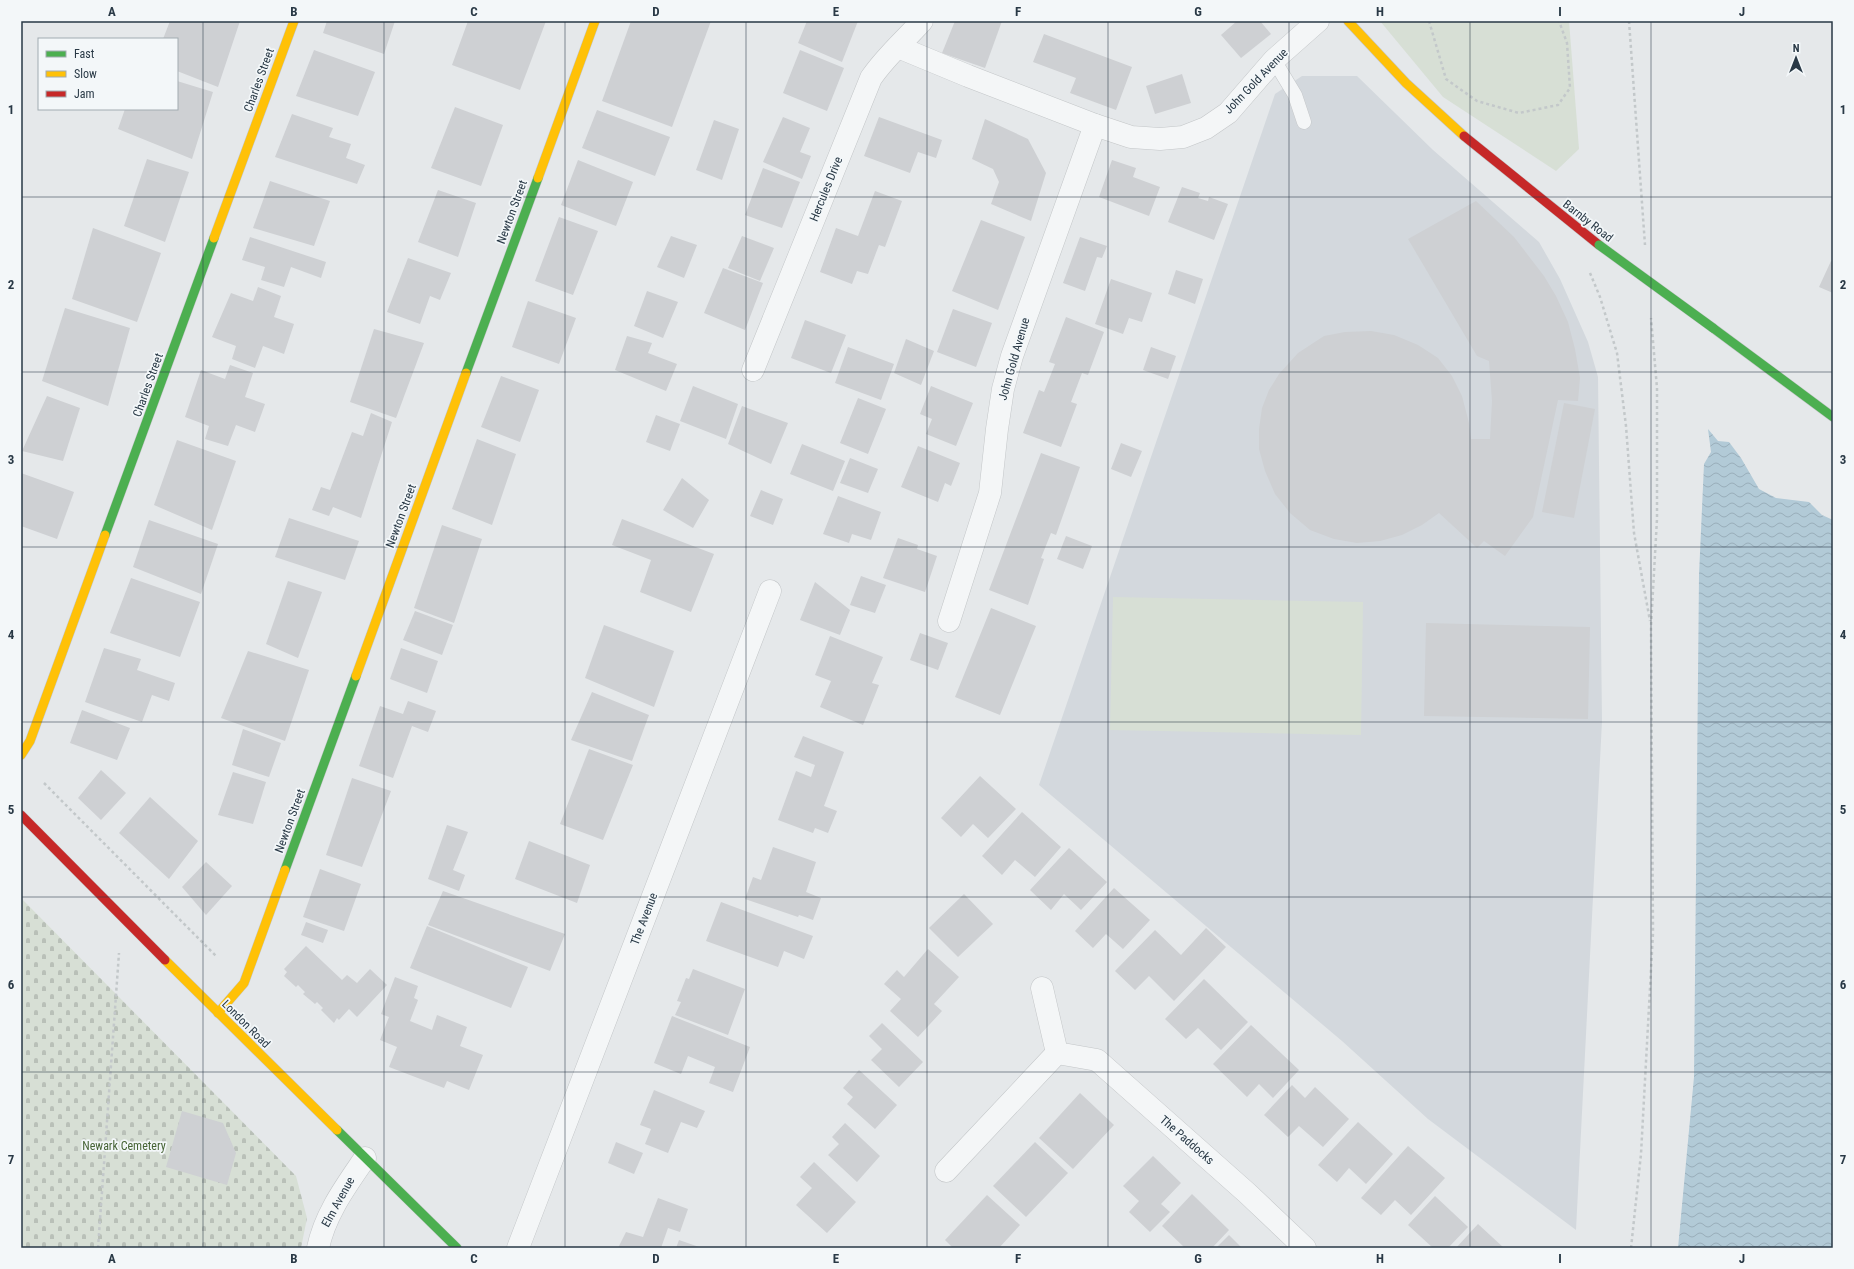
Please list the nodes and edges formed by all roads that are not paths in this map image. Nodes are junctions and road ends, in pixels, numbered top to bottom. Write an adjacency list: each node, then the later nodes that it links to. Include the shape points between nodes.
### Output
1 (294, 21): 14 (street, Charles Street, via 30,741)
2 (595, 21): 17 (street, Newton Street, via 244,983)
3 (922, 21): 6 (street, Hercules Drive)
4 (1318, 21): 7 (street, John Gold Avenue)
5 (1348, 21): 11 (street, Barnby Road, bridge, via 1377,55 1428,105 1500,168 1599,245)
6 (898, 47): 9 (street, John Gold Avenue); 10 (street, Hercules Drive, via 883,60 871,78)
7 (1274, 60): 8 (lane, via 1295,95); 9 (street, John Gold Avenue, via 1228,113 1206,128 1183,137 1131,137)
8 (1304, 122)
9 (1095, 126): 13 (street, John Gold Avenue, via 1012,356 996,429 990,493)
10 (753, 370)
11 (1833, 417)
12 (770, 591): 23 (street, The Avenue)
13 (949, 621)
14 (21, 755)
15 (21, 815): 17 (street, London Road)
16 (1042, 988): 18 (street)
17 (218, 1013): 19 (street, London Road)
18 (1057, 1053): 20 (street); 24 (street, The Paddocks, via 1097,1060)
19 (365, 1158): 21 (street, Elm Avenue, via 339,1196 321,1233); 22 (street, London Road)
20 (946, 1170)
21 (318, 1248)
22 (457, 1248)
23 (518, 1248)
24 (1305, 1248)

